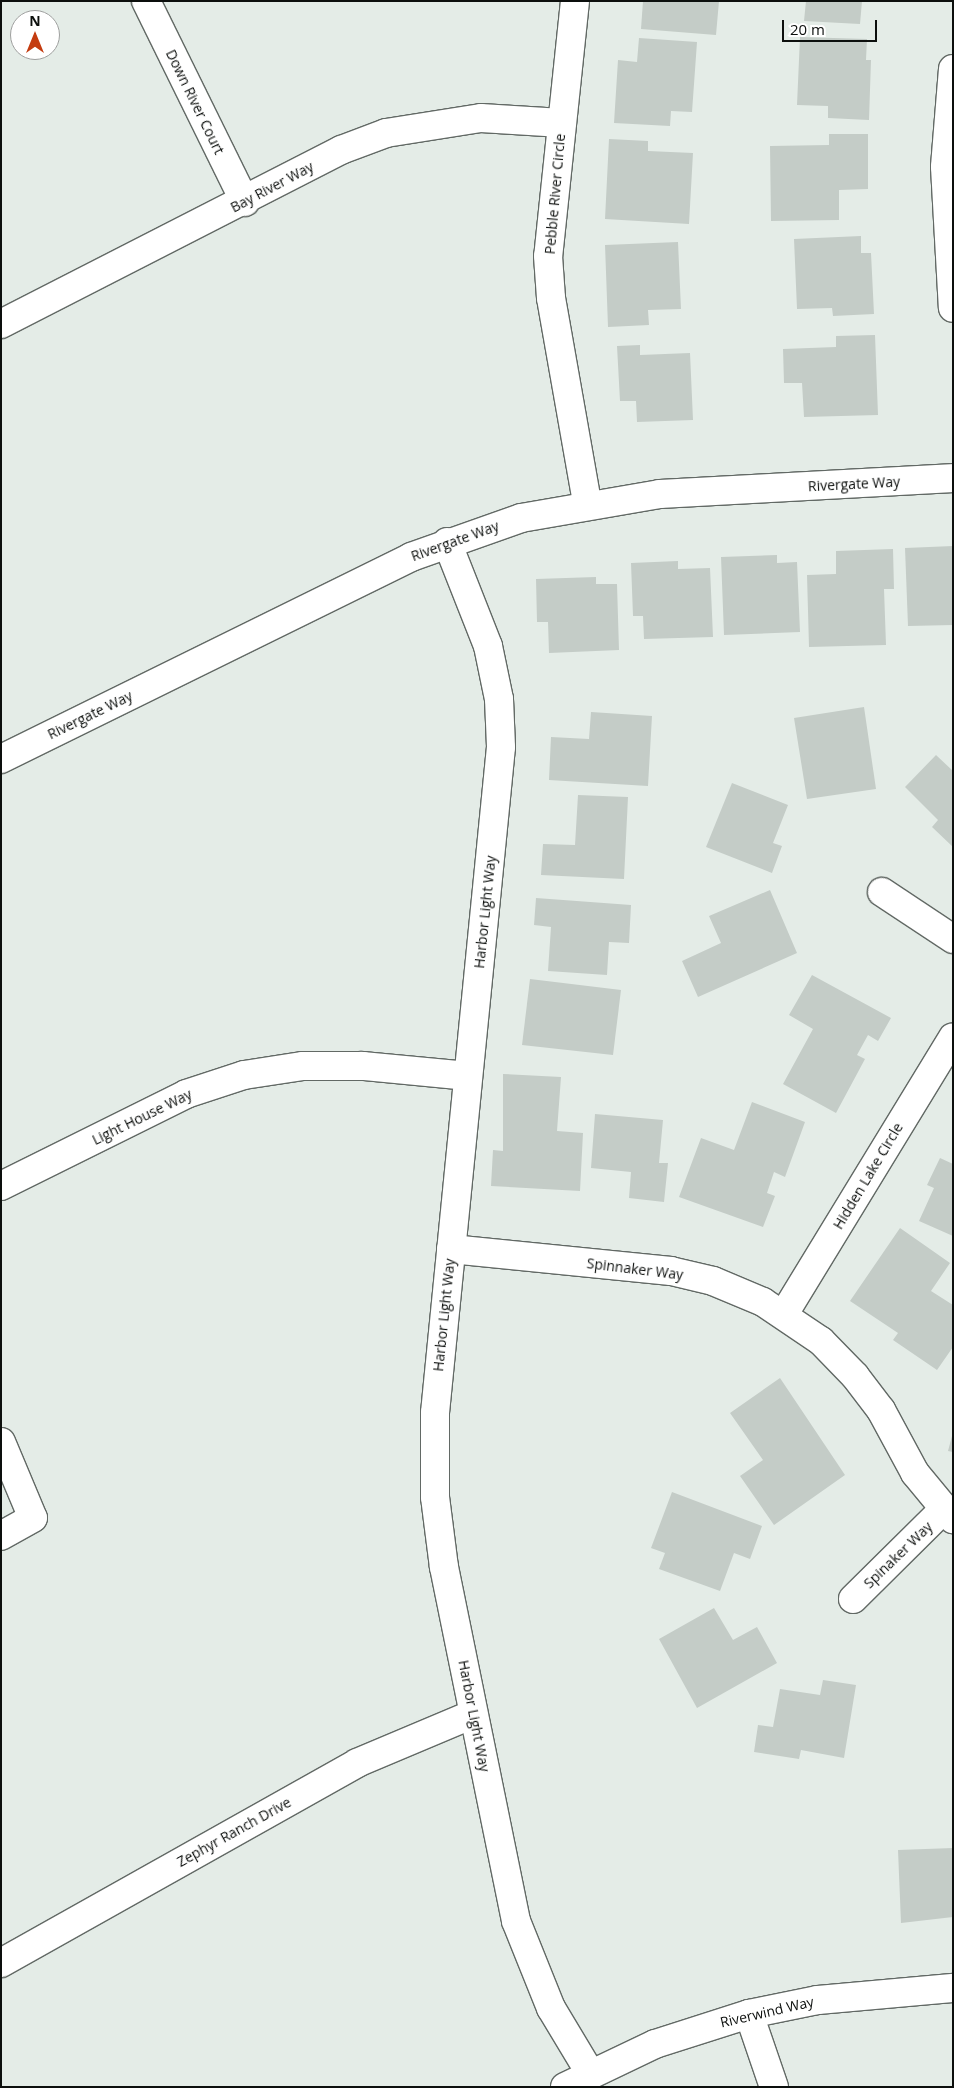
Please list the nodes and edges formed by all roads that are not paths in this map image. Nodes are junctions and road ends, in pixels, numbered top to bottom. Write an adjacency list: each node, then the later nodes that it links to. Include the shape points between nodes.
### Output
1 (146, 1): 5 (street, Down River Court)
2 (575, 1): 4 (street, Pebble River Circle)
3 (953, 71): 6 (street, via 945,167)
4 (562, 123): 5 (street, Bay River Way, via 481,118 386,133 341,150); 9 (street, Pebble River Circle, via 549,235 550,298)
5 (245, 202): 7 (street, Bay River Way)
6 (953, 308)
7 (1, 324)
8 (953, 478): 9 (street, Rivergate Way, via 660,494)
9 (587, 504): 10 (street, Rivergate Way)
10 (447, 542): 11 (street, Rivergate Way); 15 (street, Harbor Light Way, via 488,646 499,699 501,747)
11 (1, 759)
12 (882, 892): 13 (street)
13 (953, 939)
14 (953, 1037): 18 (street, Hidden Lake Circle)
15 (468, 1076): 16 (street, Light House Way, via 363,1066 303,1066 244,1075 186,1094); 17 (street, Harbor Light Way)
16 (1, 1186)
17 (451, 1249): 18 (street, Spinnaker Way, via 672,1271 713,1281); 23 (street, Harbor Light Way, via 435,1413 435,1497)
18 (784, 1314): 20 (street, Spinnaker Way, via 821,1341 855,1376)
19 (1, 1442): 21 (street, via 33,1518)
20 (948, 1515): 22 (street, Spinaker Way)
21 (1, 1536)
22 (853, 1599)
23 (473, 1714): 24 (street, Zephyr Ranch Drive, via 357,1763); 27 (street, Harbor Light Way, via 516,1921 551,2008)
24 (1, 1962)
25 (953, 1988): 26 (street, Riverwind Way, via 818,2000)
26 (749, 2014): 27 (street, Riverwind Way, via 655,2044); 29 (street)
27 (590, 2073): 28 (street, Riverwind Way)
28 (565, 2087)
29 (774, 2087)

